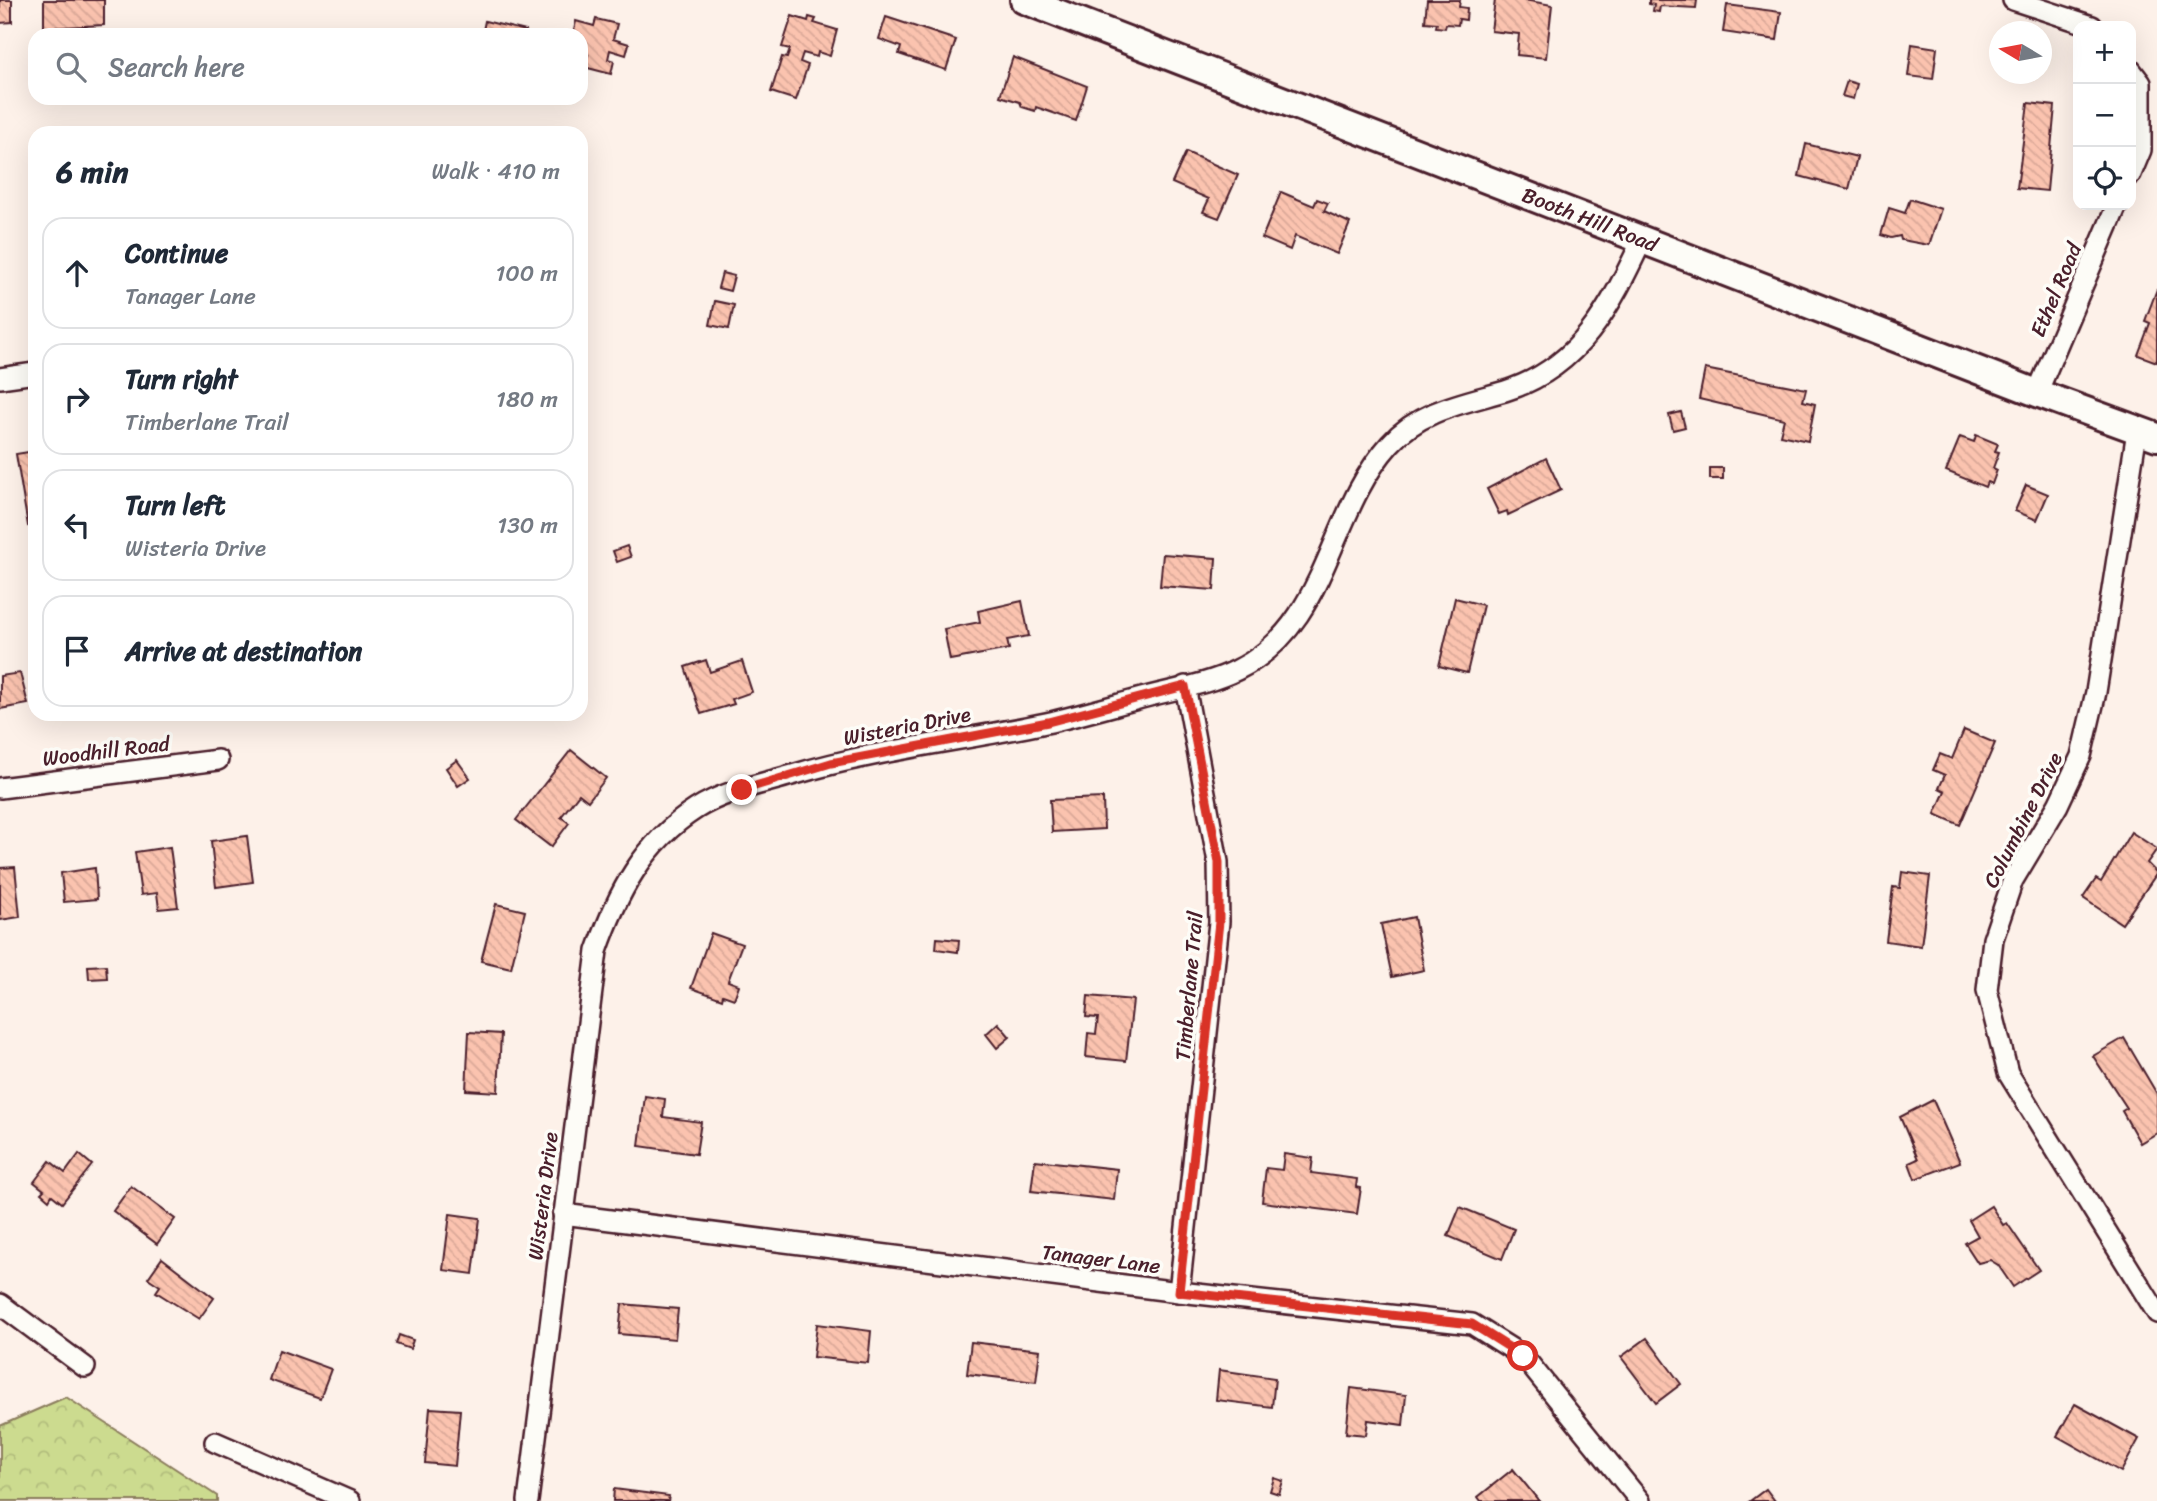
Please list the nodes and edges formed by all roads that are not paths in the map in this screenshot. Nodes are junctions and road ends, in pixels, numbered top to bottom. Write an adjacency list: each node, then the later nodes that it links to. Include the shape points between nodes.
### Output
1 (1024, 0): 8 (street, Booth Hill Road)
2 (2013, 0): 3 (street)
3 (2077, 21)
4 (2136, 76): 5 (street, via 2141,83)
5 (2149, 152): 6 (street)
6 (2136, 168)
7 (2116, 210): 11 (street, Ethel Road)
8 (1642, 240): 11 (street, Booth Hill Road); 13 (street, Wisteria Drive, via 1616,297 1584,343 1556,368 1508,390 1441,409 1391,443 1361,483 1298,619 1265,655 1233,672)
9 (28, 374): 10 (street)
10 (0, 378)
11 (2036, 393): 12 (street, Booth Hill Road)
12 (2147, 434): 19 (street, Columbine Drive, via 2081,756 2058,806 2013,880 1993,939 1987,990 2008,1073)
13 (1185, 686): 16 (street, Wisteria Drive, via 1048,722 831,763 697,808 663,836 634,868 612,908 597,951); 17 (street, Timberlane Trail, via 1219,862 1219,922)
14 (218, 760): 15 (street, Woodhill Road)
15 (0, 788)
16 (563, 1214): 17 (street, Tanager Lane); 23 (street, Wisteria Drive)
17 (1179, 1292): 24 (street, Tanager Lane, via 1472,1324 1523,1356)
18 (0, 1304): 20 (street)
19 (2157, 1313)
20 (85, 1367)
21 (215, 1442): 22 (street)
22 (350, 1501)
23 (528, 1501)
24 (1640, 1501)

